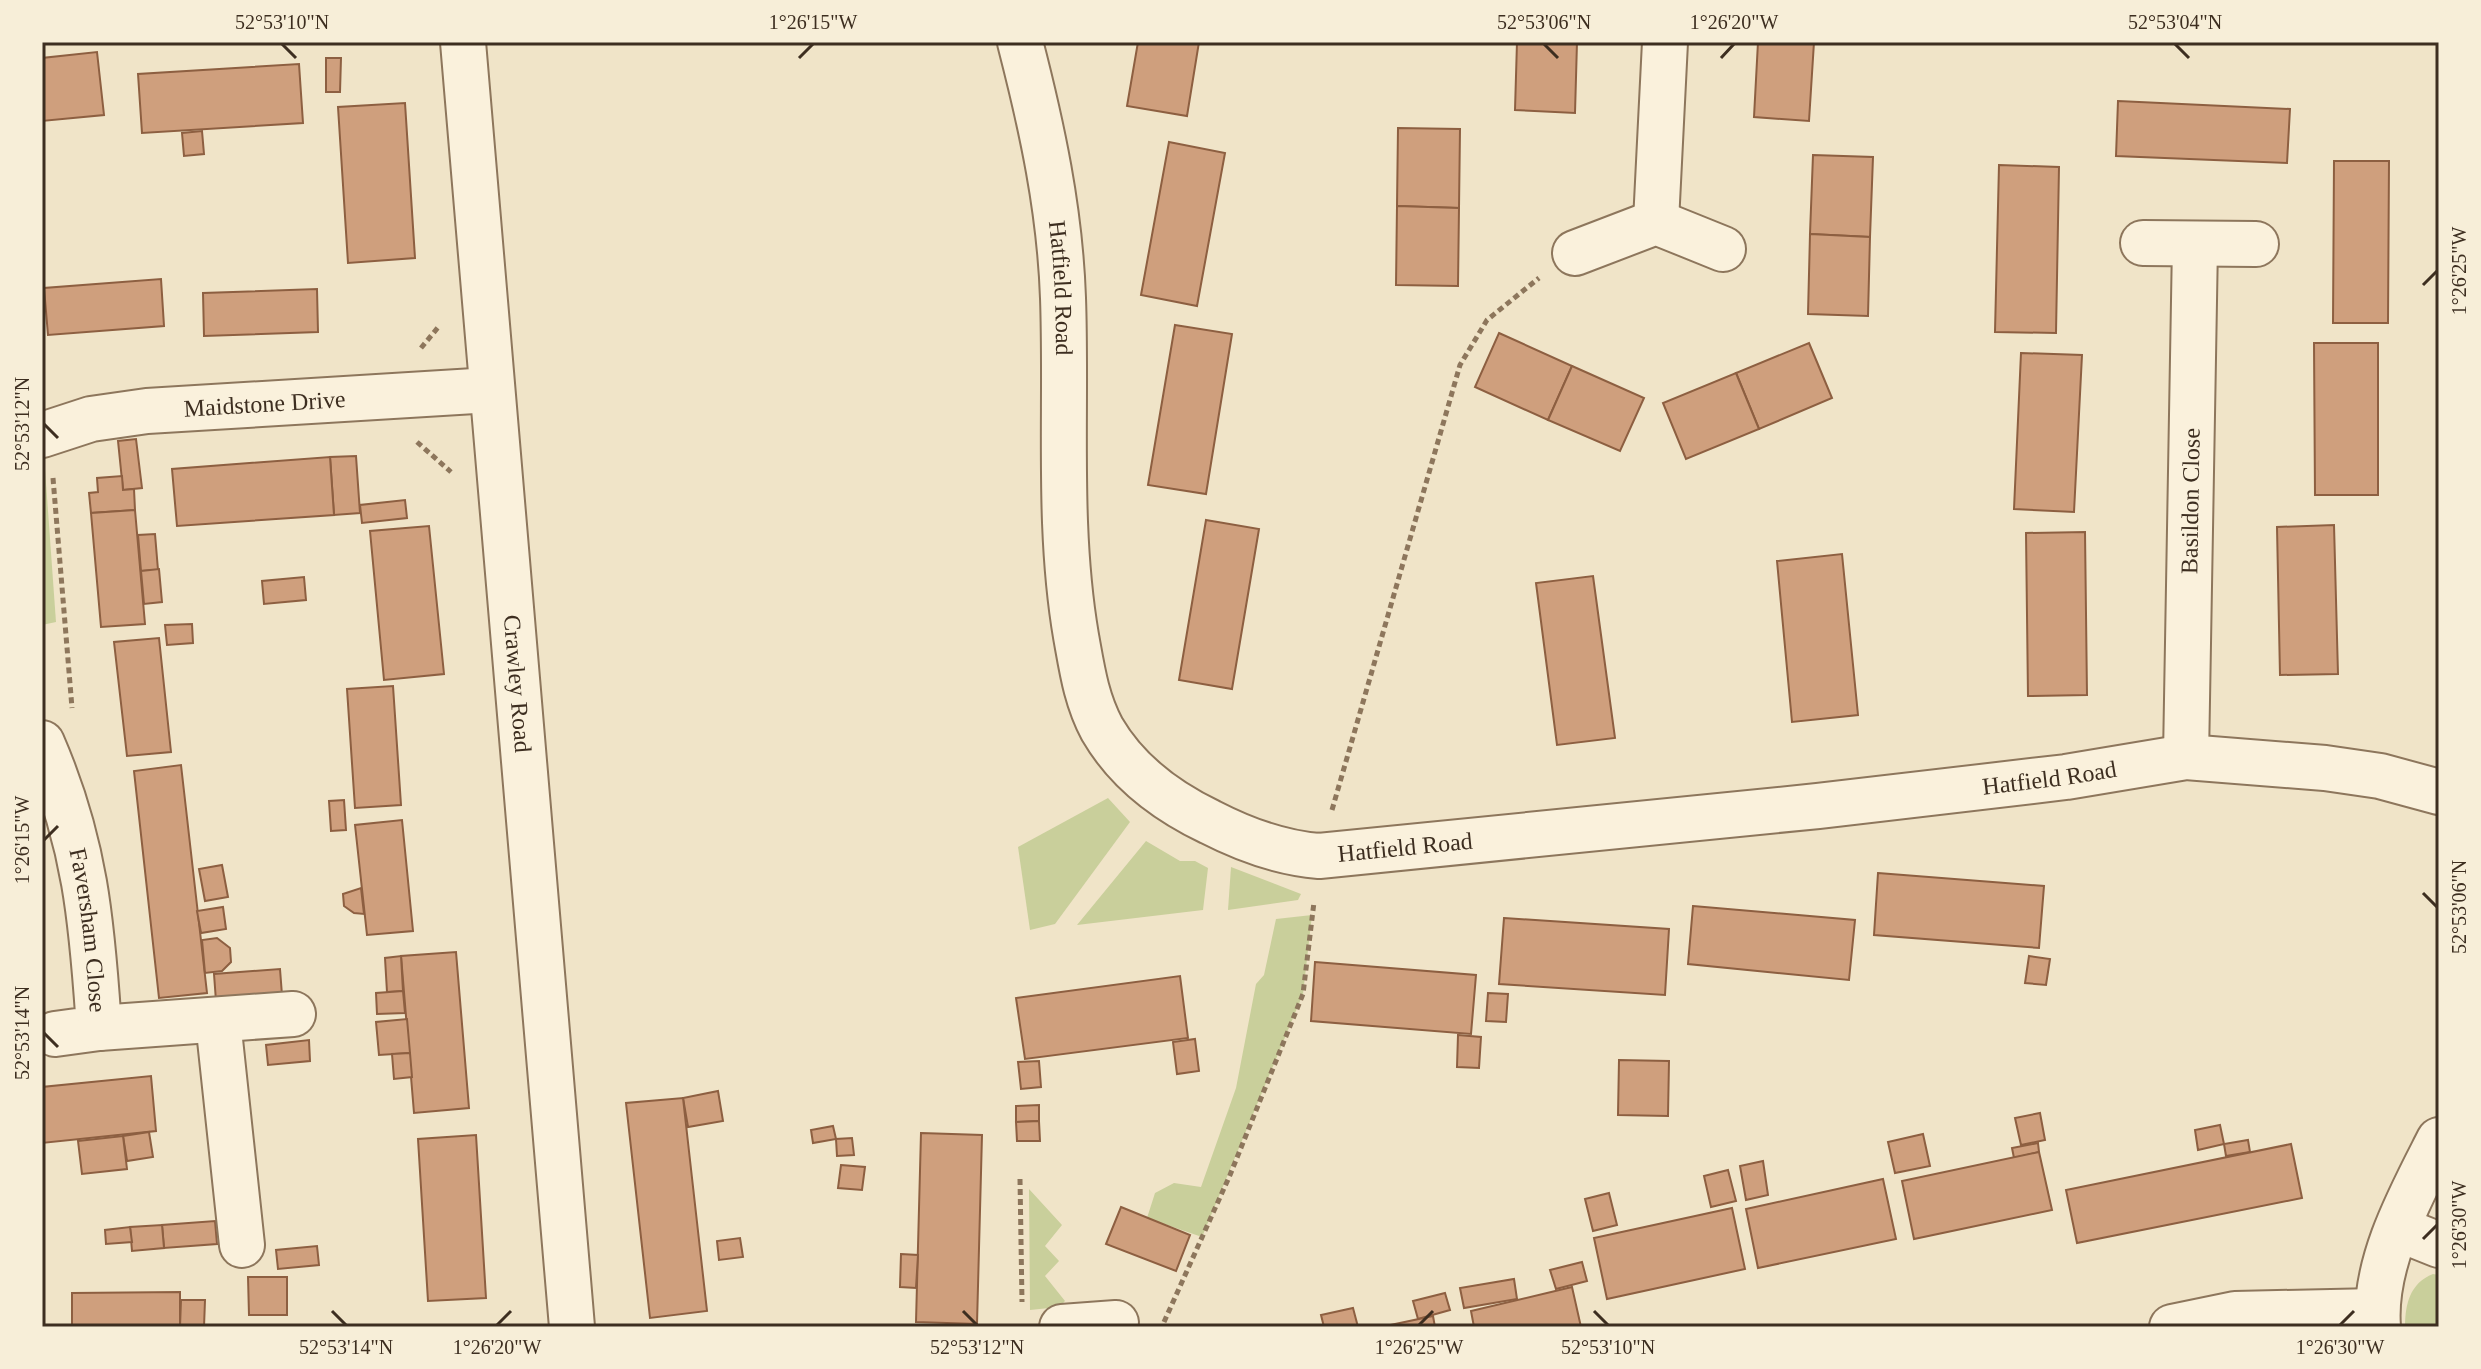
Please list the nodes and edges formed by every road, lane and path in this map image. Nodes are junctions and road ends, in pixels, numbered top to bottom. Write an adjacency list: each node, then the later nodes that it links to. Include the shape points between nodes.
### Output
1 (463, 42): 10 (street, Crawley Road)
2 (1020, 42): 19 (street, Hatfield Road, via 1047,150 1058,227 1068,591 1083,684 1103,729 1142,780 1184,810 1236,835 1288,853)
3 (1665, 42): 4 (street)
4 (1656, 222): 8 (street); 9 (street)
5 (2143, 243): 6 (street)
6 (2195, 244): 7 (street); 17 (street, Basildon Close)
7 (2256, 244)
8 (1723, 249)
9 (1575, 253): 19 (path, via 1487,320 1460,365)
10 (483, 277): 11 (street, Crawley Road); 12 (path)
11 (491, 390): 12 (street, Maidstone Drive); 14 (street, Crawley Road)
12 (372, 397): 13 (street, Maidstone Drive, via 147,411 91,419); 14 (path)
13 (46, 434): 15 (path)
14 (500, 515): 33 (street, Crawley Road)
15 (72, 712)
16 (42, 743): 22 (street, Faversham Close, via 82,860)
17 (2186, 757): 18 (street, Hatfield Road, via 2325,768); 19 (street, Hatfield Road, via 2066,777 1830,804)
18 (2439, 792)
19 (1319, 856): 34 (path, via 1303,994)
20 (293, 1014): 21 (street, Faversham Close)
21 (218, 1021): 22 (street, Faversham Close); 27 (street)
22 (99, 1028): 23 (street, Faversham Close)
23 (55, 1034)
24 (2439, 1140): 26 (street)
25 (1020, 1179): 31 (path)
26 (2399, 1229): 28 (street); 30 (street, via 2379,1286)
27 (242, 1245)
28 (2439, 1245)
29 (1114, 1317): 31 (street)
30 (2377, 1319): 32 (street)
31 (1042, 1320)
32 (2233, 1320): 35 (street)
33 (572, 1327)
34 (1162, 1327)
35 (2172, 1327)

